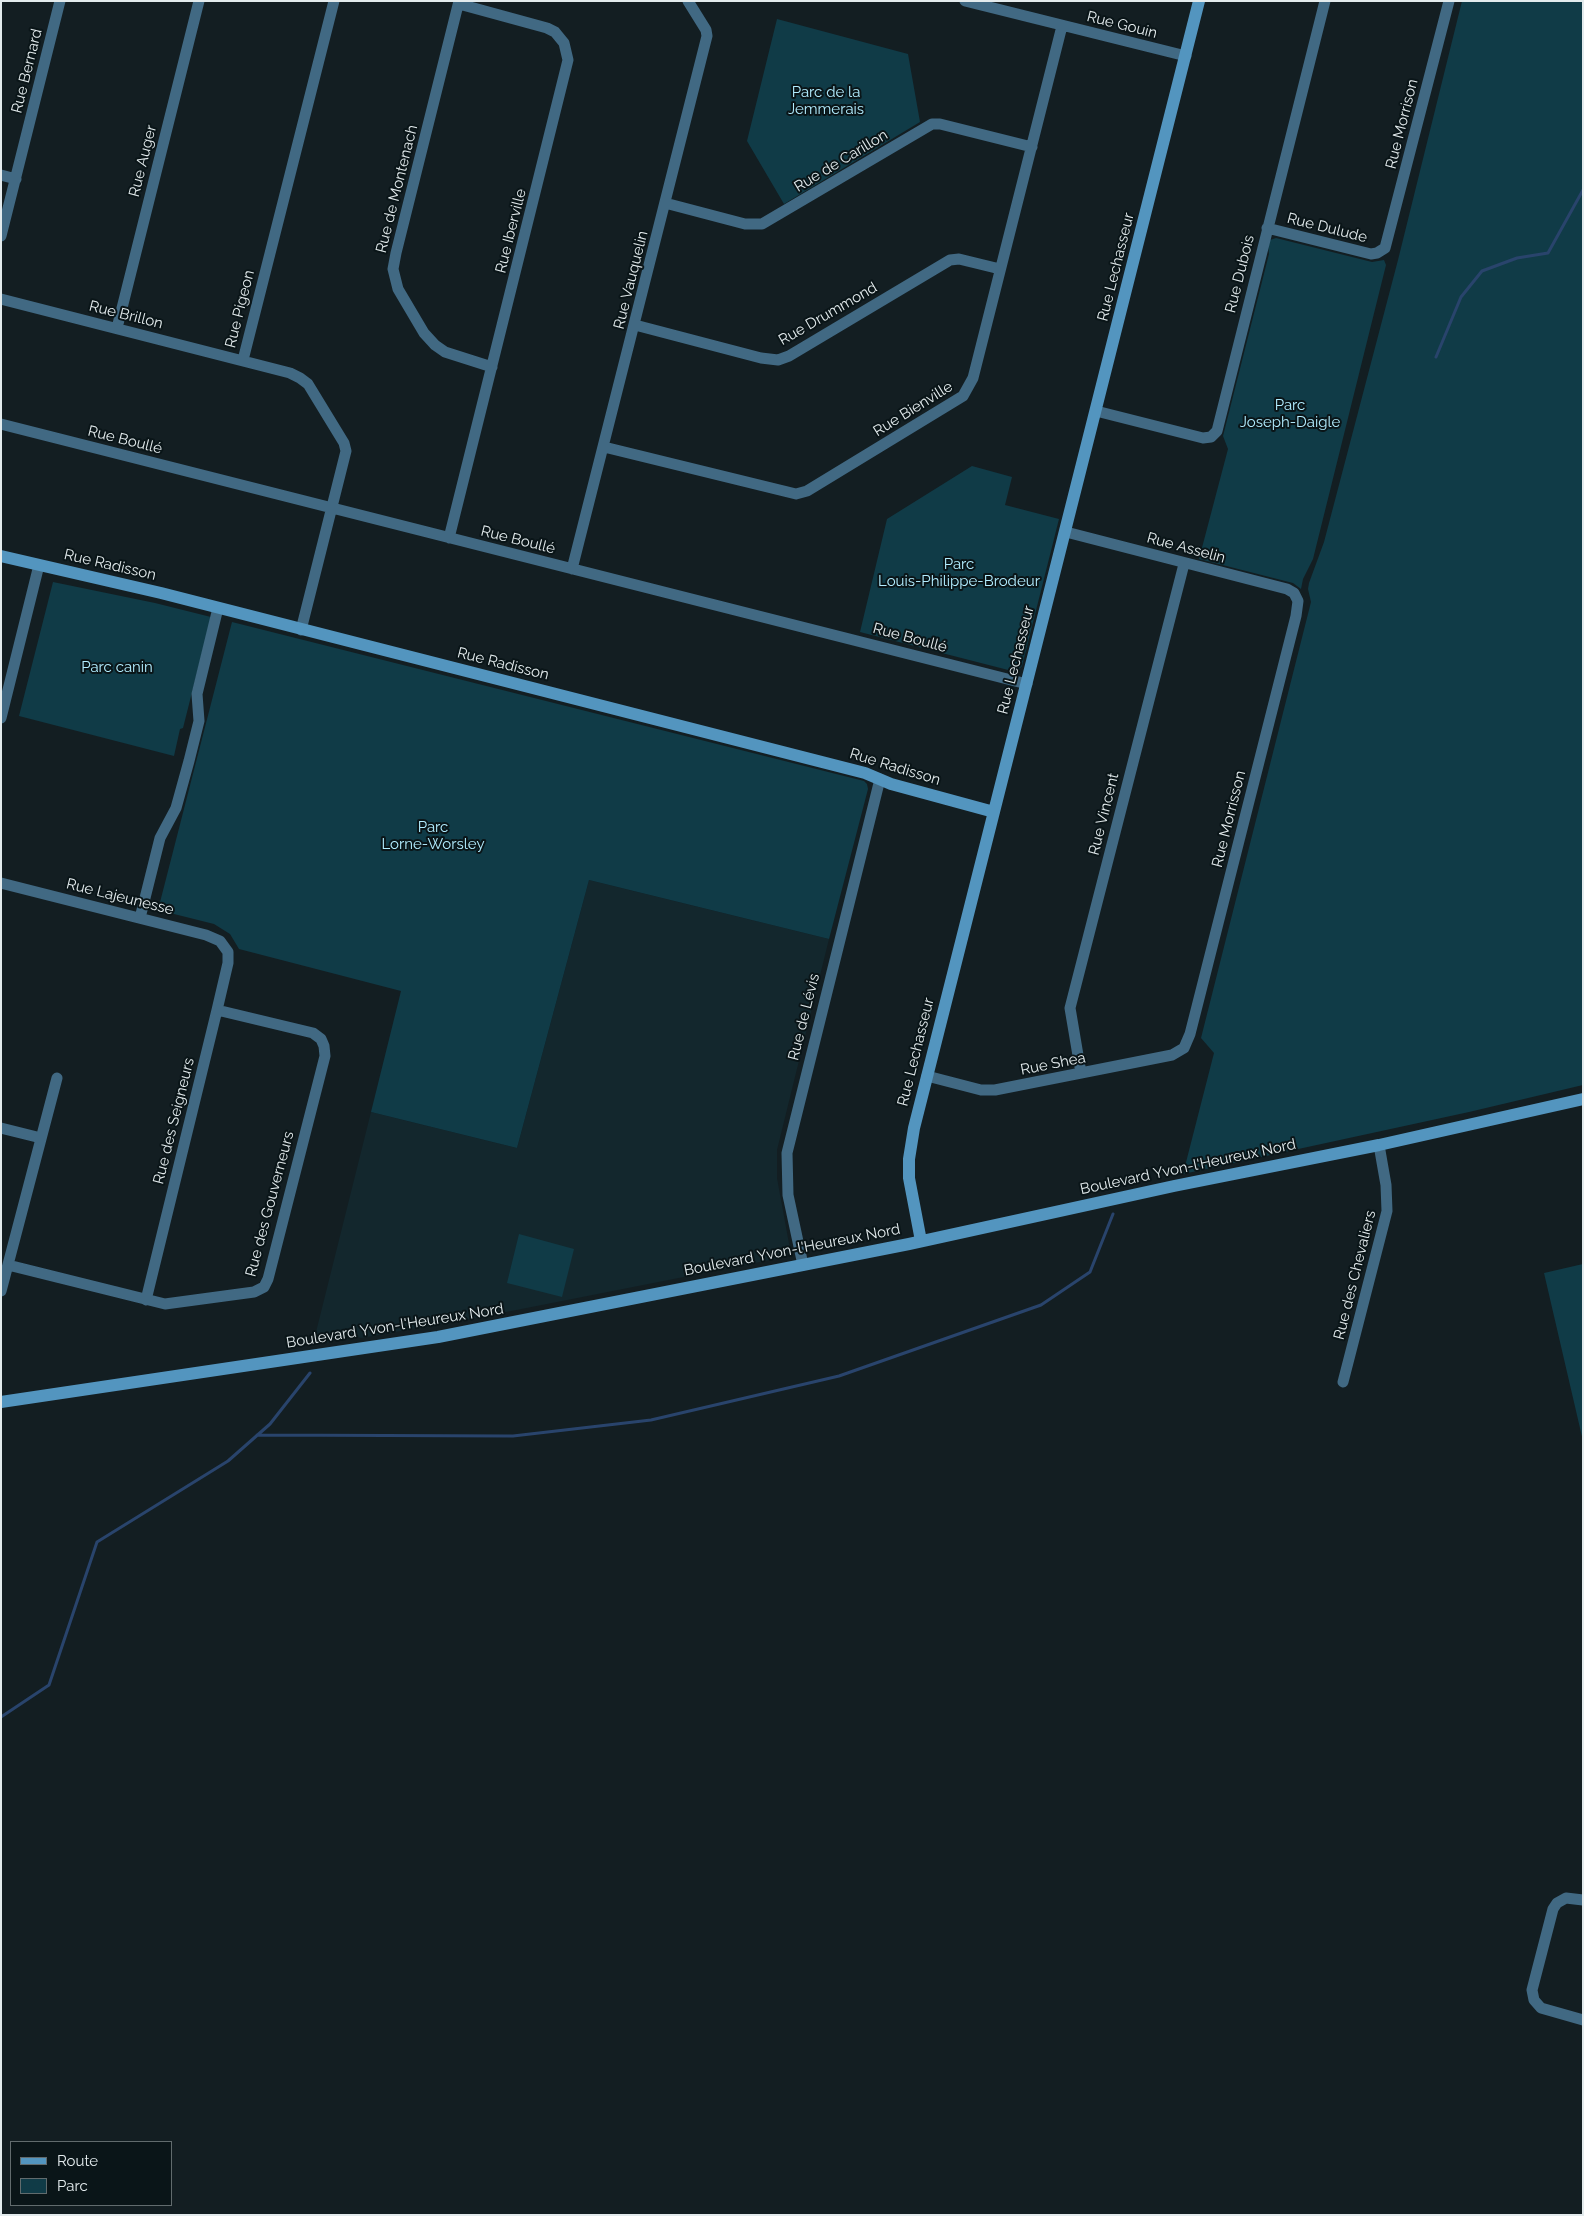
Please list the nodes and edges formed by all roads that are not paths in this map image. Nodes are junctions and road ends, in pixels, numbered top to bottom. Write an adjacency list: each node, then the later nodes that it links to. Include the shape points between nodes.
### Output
1 (60, 1): 14 (street, Rue Bernard)
2 (199, 1): 22 (street, Rue Auger)
3 (334, 1): 23 (street, Rue Pigeon)
4 (688, 1): 15 (street, Rue Vauquelin, via 707,36)
5 (965, 1): 10 (street, Rue Gouin)
6 (1199, 1): 11 (street, Rue Lechasseur)
7 (1325, 1): 16 (street, Rue Dubois)
8 (1449, 1): 18 (street, Rue Morrison, via 1387,242)
9 (459, 2): 24 (street, Rue de Montenach, via 393,269 398,289 424,333 435,345 445,352); 24 (street, Rue Iberville, via 547,28 561,39 568,55 567,70)
10 (1062, 26): 11 (street, Rue Gouin); 12 (street, Rue Bienville)
11 (1186, 56): 25 (street, Rue Lechasseur)
12 (1032, 147): 15 (street, Rue de Carillon, via 938,123 762,224 745,224); 19 (street, Rue Bienville)
13 (1, 175): 14 (street)
14 (16, 179): 17 (street, Rue Bernard)
15 (665, 203): 21 (street, Rue Vauquelin)
16 (1267, 228): 18 (street, Rue Dulude, via 1368,254); 25 (street, Rue Dubois, via 1216,433 1203,438)
17 (1, 236)
18 (1380, 252)
19 (1000, 269): 21 (street, Rue Drummond, via 962,259 950,260 778,360); 27 (street, Rue Bienville, via 973,378 966,393 803,493 785,493)
20 (1, 299): 22 (street, Rue Brillon)
21 (635, 325): 27 (street, Rue Vauquelin)
22 (117, 328): 23 (street, Rue Brillon)
23 (243, 360): 28 (street, Rue Pigeon, via 304,380 341,437 345,455)
24 (492, 366): 30 (street, Rue Iberville)
25 (1096, 411): 29 (street, Rue Lechasseur)
26 (1, 424): 28 (street, Rue Boullé)
27 (604, 447): 34 (street, Rue Vauquelin)
28 (332, 508): 30 (street, Rue Boullé); 37 (street, Rue Pigeon)
29 (1066, 532): 32 (street, Rue Asselin); 38 (street, Rue Lechasseur)
30 (449, 538): 34 (street, Rue Boullé)
31 (1, 556): 33 (street, Rue Radisson)
32 (1184, 564): 35 (street, Rue Asselin, via 1287,589); 47 (street, Rue Vincent, via 1070,1008)
33 (39, 565): 36 (street, Rue Radisson); 39 (street)
34 (572, 569): 38 (street, Rue Boullé)
35 (1296, 596): 46 (street, Rue Morrisson, via 1296,616)
36 (218, 608): 37 (street, Rue Radisson); 43 (street, via 197,694 199,721 189,761 176,808 160,838)
37 (301, 630): 40 (street, Rue Radisson)
38 (1027, 684): 41 (street, Rue Lechasseur)
39 (1, 718)
40 (880, 779): 41 (street, Rue Radisson); 56 (street, Rue de Lévis, via 787,1153 788,1195)
41 (994, 812): 48 (street, Rue Lechasseur)
42 (1, 883): 43 (street, Rue Lajeunesse)
43 (140, 918): 44 (street, Rue Lajeunesse, via 211,936)
44 (227, 949): 45 (street, Rue des Seigneurs, via 228,963)
45 (218, 1010): 58 (street, Rue des Seigneurs); 58 (street, Rue des Gouverneurs, via 316,1034 324,1046 322,1066 264,1287 254,1292 168,1304)
46 (1184, 1048): 47 (street, Rue Shea, via 1172,1056)
47 (1081, 1074): 48 (street, Rue Shea, via 988,1091)
48 (927, 1076): 54 (street, Rue Lechasseur, via 909,1159 911,1192)
49 (57, 1078): 52 (street)
50 (1583, 1099): 53 (street, Boulevard Yvon-l'Heureux Nord)
51 (1, 1128): 52 (street)
52 (41, 1138): 55 (street)
53 (1379, 1145): 54 (street, Boulevard Yvon-l'Heureux Nord); 59 (street, Rue des Chevaliers, via 1387,1211)
54 (921, 1241): 56 (street, Boulevard Yvon-l'Heureux Nord)
55 (8, 1265): 57 (street); 58 (street, Rue des Gouverneurs)
56 (803, 1265): 60 (street, Boulevard Yvon-l'Heureux Nord, via 438,1337)
57 (1, 1291)
58 (146, 1300)
59 (1343, 1382)
60 (1, 1402)
61 (1583, 1900): 62 (street, via 1566,1898 1554,1909 1532,1990 1534,2000 1541,2008)
62 (1583, 2020)

